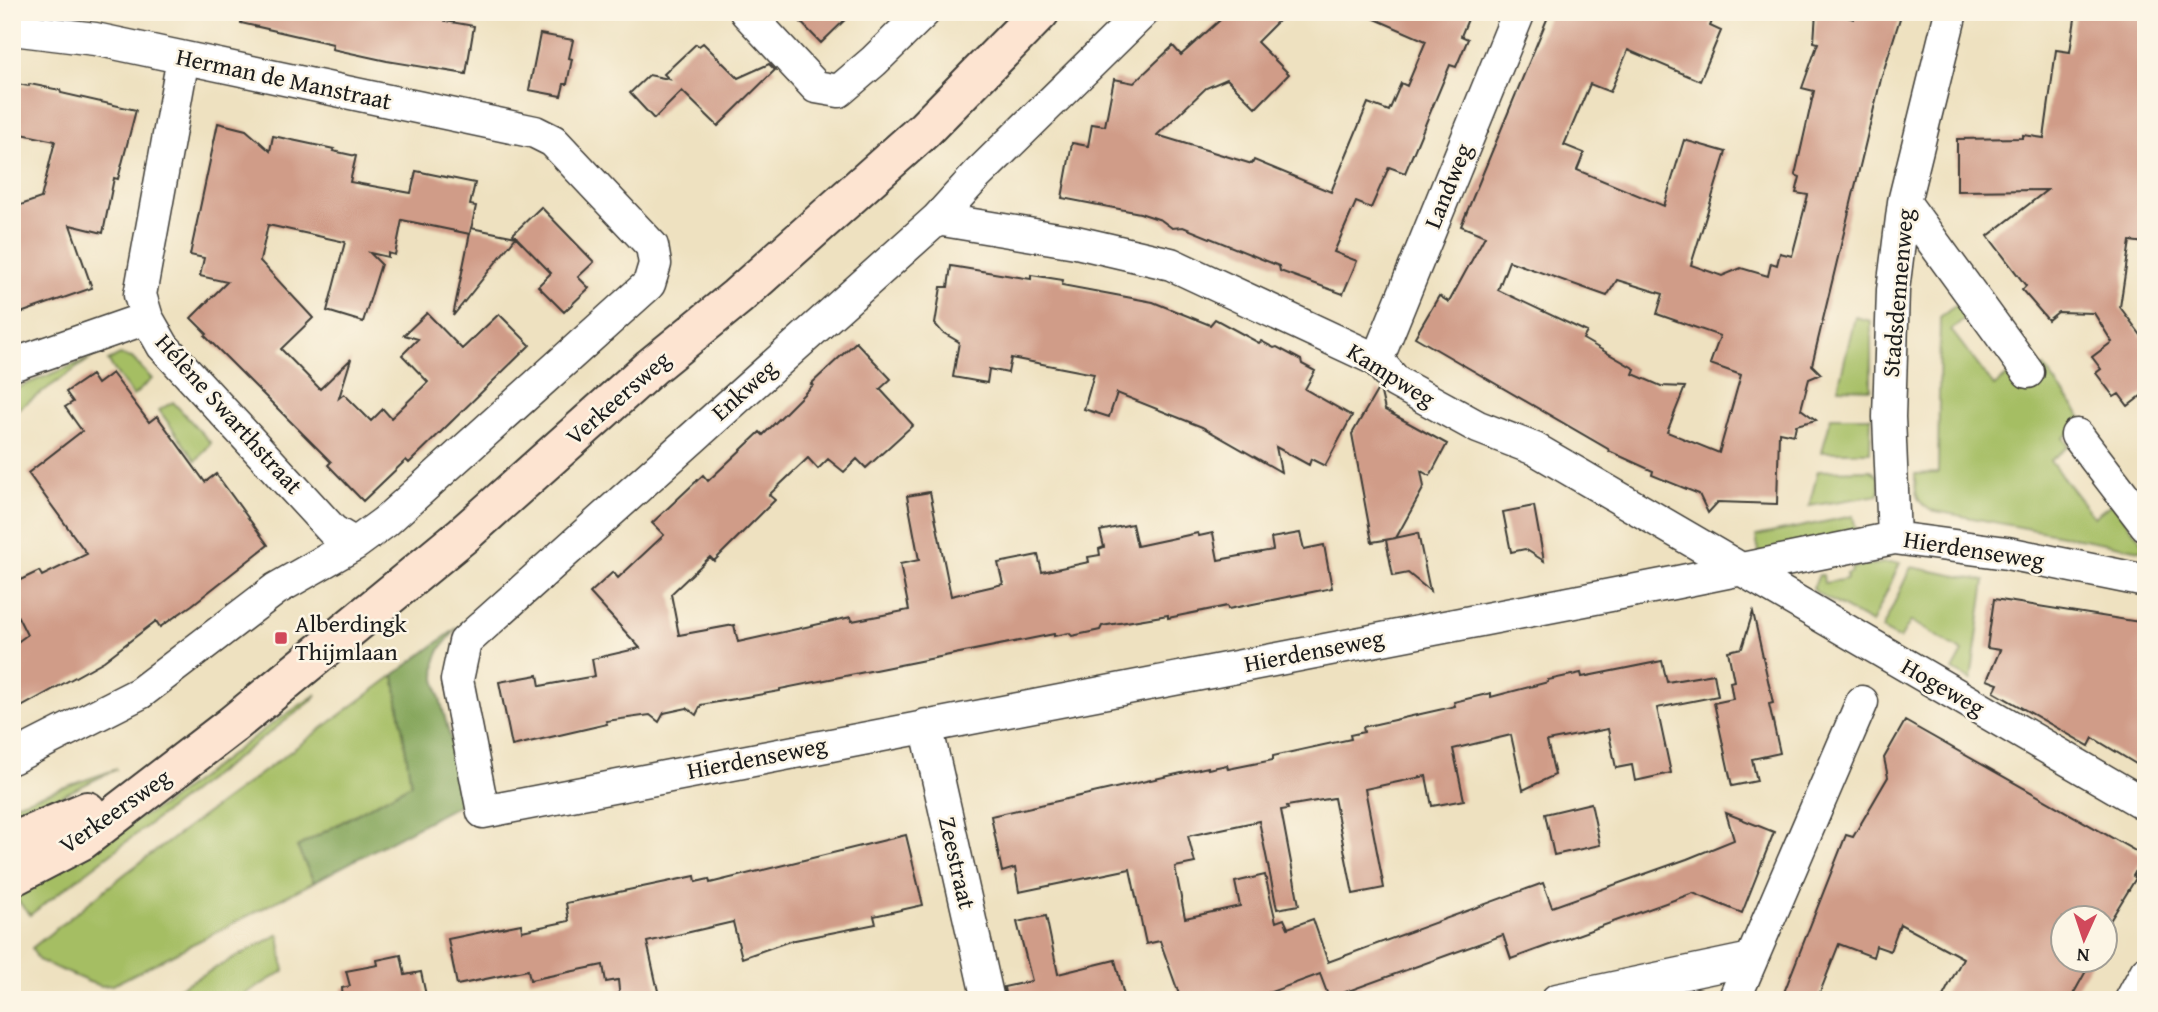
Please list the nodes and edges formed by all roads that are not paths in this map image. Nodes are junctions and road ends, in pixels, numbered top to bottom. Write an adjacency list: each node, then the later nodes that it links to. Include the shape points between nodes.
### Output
1 (746, 12): 2 (street, via 817,87 839,91)
2 (924, 12)
3 (1040, 12): 24 (main road, Verkeersweg, via 924,130 737,297 651,367 463,535)
4 (1143, 12): 10 (street, Enkweg)
5 (1519, 12): 12 (street, Landweg)
6 (1951, 12): 9 (street, Stadsdennenweg)
7 (12, 29): 8 (street, Herman de Manstraat, via 95,39)
8 (183, 58): 11 (street, Hélène Swarthstraat, via 141,295); 18 (street, Herman de Manstraat, via 535,132 553,141 652,246 655,264 649,284)
9 (1904, 202): 14 (street); 17 (street, Stadsdennenweg, via 1893,289 1889,417)
10 (937, 219): 12 (street, Kampweg, via 1171,264); 26 (street, Enkweg, via 465,642 457,680)
11 (147, 318): 13 (street); 18 (street, Hélène Swarthstraat, via 163,346 333,531)
12 (1377, 360): 19 (street, Kampweg, via 1396,382 1478,427 1535,449)
13 (12, 365)
14 (2028, 372)
15 (2077, 435): 16 (street)
16 (2146, 525)
17 (1894, 538): 19 (street, Hierdenseweg); 20 (street, Hierdenseweg, via 2007,553)
18 (355, 544): 23 (street, via 276,589 140,693)
19 (1742, 569): 22 (street, Hierdenseweg); 25 (street, Hogeweg)
20 (2146, 581)
21 (1862, 702): 29 (street)
22 (926, 725): 26 (street, Hierdenseweg); 31 (street, Zeestraat)
23 (12, 758)
24 (180, 765): 27 (main road, Verkeersweg, via 69,821); 28 (main road, Verkeersweg, via 80,841)
25 (2146, 804)
26 (483, 812)
27 (12, 842)
28 (12, 877)
29 (1751, 959): 32 (street); 33 (street)
30 (2146, 972): 34 (street)
31 (988, 1000)
32 (1557, 1000)
33 (1734, 1000)
34 (2131, 1000)

